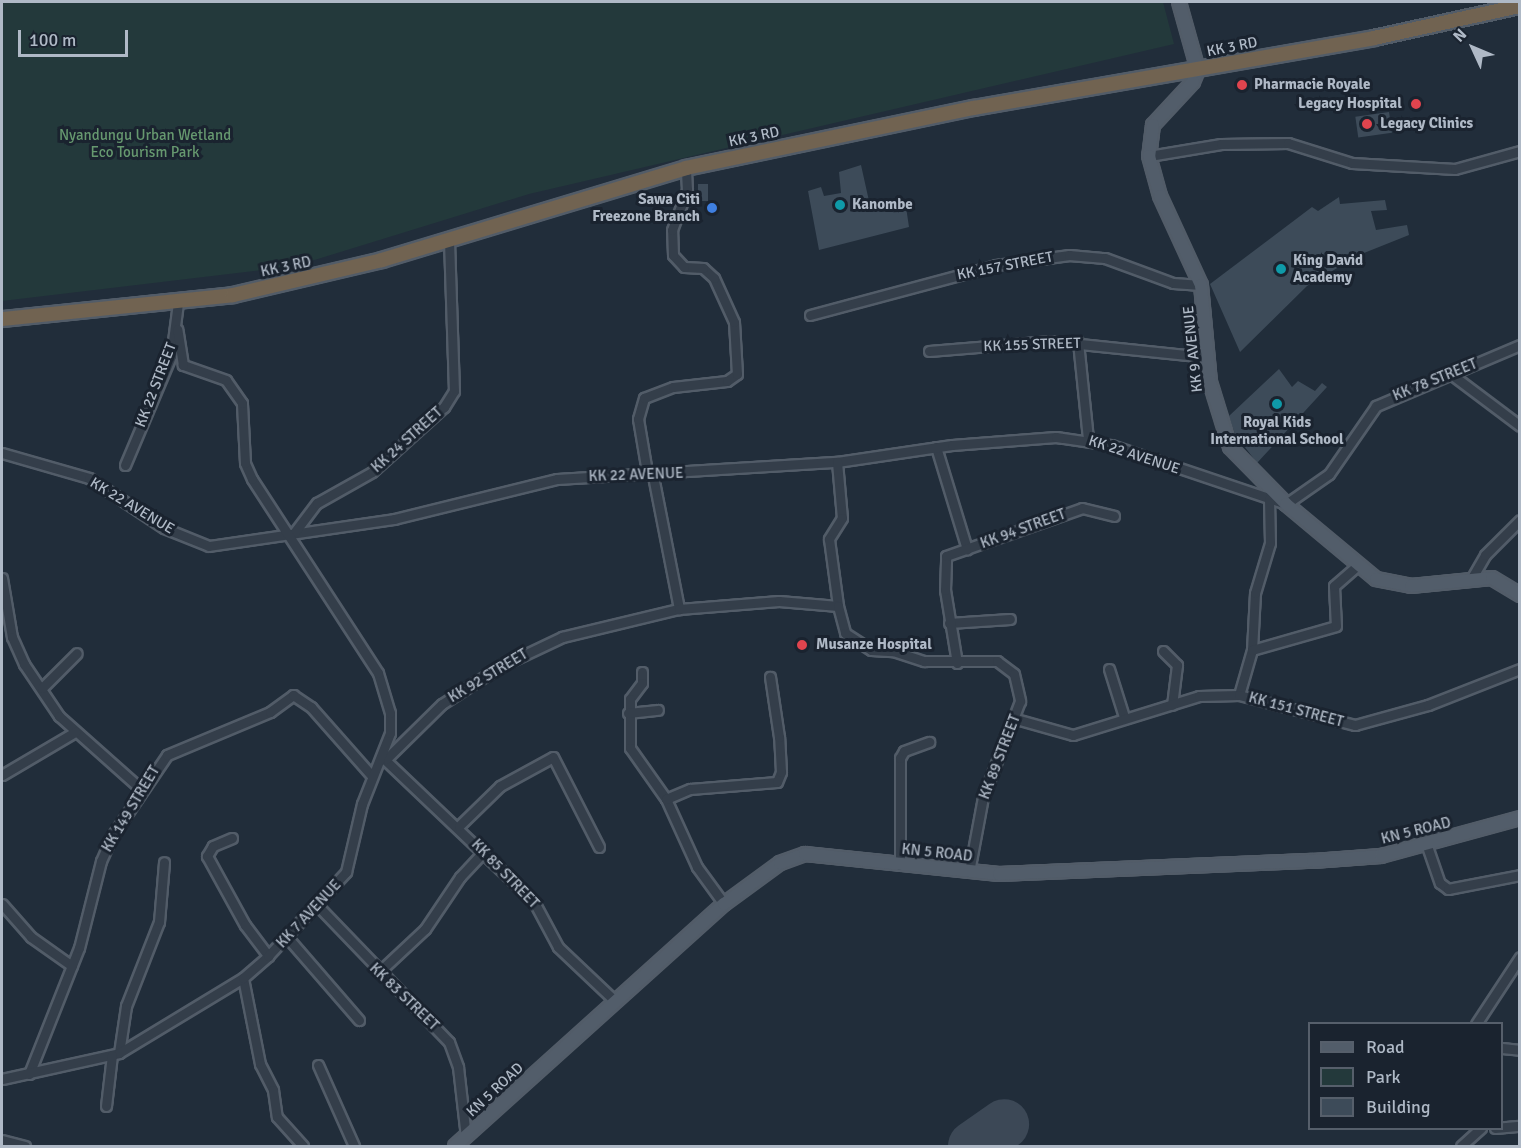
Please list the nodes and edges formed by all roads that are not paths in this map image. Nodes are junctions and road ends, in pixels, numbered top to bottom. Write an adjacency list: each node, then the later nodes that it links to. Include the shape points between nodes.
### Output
1 (1179, 2): 3 (main road)
2 (1520, 6): 3 (highway, KK 3 RD)
3 (1198, 70): 5 (main road, KK 9 AVENUE, via 1193,82 1153,125); 6 (highway, KK 3 RD, via 974,108)
4 (1520, 151): 5 (street, via 1455,169 1352,163 1288,143 1221,144)
5 (1149, 156): 8 (main road, KK 9 AVENUE, via 1160,196)
6 (686, 168): 7 (highway, KK 3 RD); 24 (street, via 687,190 672,230 673,255 684,267 703,268 714,278 734,322 737,374 727,381 673,387 644,398 638,419)
7 (449, 239): 9 (highway, KK 3 RD, via 318,277); 29 (street, KK 24 STREET, via 454,391 444,407 372,472 317,503)
8 (1201, 285): 10 (street, KK 157 STREET, via 1173,283 1105,258 1069,255 996,265); 16 (main road, KK 9 AVENUE)
9 (178, 303): 11 (highway, KK 3 RD); 12 (street, KK 22 STREET)
10 (810, 315)
11 (2, 319)
12 (177, 329): 23 (street, KK 22 STREET, via 167,366); 29 (street, KK 7 AVENUE, via 183,365 226,380 242,403 245,463 261,495)
13 (1078, 342): 15 (street, KK 155 STREET); 16 (street, KK 155 STREET); 19 (street)
14 (1520, 345): 17 (street, KK 78 STREET)
15 (929, 351)
16 (1207, 357): 26 (main road, KK 9 AVENUE, via 1216,405 1230,447)
17 (1451, 374): 18 (street); 26 (street, KK 78 STREET, via 1376,406 1329,474)
18 (1520, 426)
19 (1088, 439): 20 (street, KK 22 AVENUE); 25 (street, KK 22 AVENUE)
20 (936, 447): 22 (street, KK 22 AVENUE); 30 (street, KK 94 STREET)
21 (2, 453): 29 (street, KK 22 AVENUE, via 89,478 164,528 209,546)
22 (837, 462): 24 (street, KK 22 AVENUE); 35 (street, via 842,518 832,531 829,547)
23 (124, 465)
24 (650, 474): 29 (street, KK 22 AVENUE, via 557,479 394,519); 36 (street)
25 (1269, 499): 26 (street, KK 22 AVENUE); 39 (street, via 1270,543 1255,593)
26 (1286, 504): 31 (main road, KK 9 AVENUE)
27 (1114, 516): 30 (street, KK 94 STREET, via 1082,508)
28 (1520, 520): 32 (street, via 1485,555)
29 (292, 533): 56 (street, KK 7 AVENUE, via 378,673 390,713)
30 (967, 549): 38 (street, KK 94 STREET, via 944,561)
31 (1356, 567): 32 (main road, KK 9 AVENUE, via 1395,585); 39 (street, via 1334,586 1337,620 1333,629)
32 (1473, 576): 34 (main road, KK 9 AVENUE, via 1500,581)
33 (2, 578): 47 (street, via 17,653)
34 (1520, 595)
35 (838, 606): 36 (street, KK 92 STREET, via 778,602); 42 (street, KK 89 STREET, via 850,638 880,651)
36 (679, 609): 56 (street, KK 92 STREET, via 539,646 435,709)
37 (1010, 618): 38 (street)
38 (949, 623): 42 (street, KK 94 STREET)
39 (1252, 650): 48 (street)
40 (1163, 651): 49 (street, via 1177,665)
41 (77, 653): 47 (street)
42 (957, 663): 53 (street, KK 89 STREET, via 986,660 1007,665 1018,684)
43 (1109, 669): 52 (street)
44 (1520, 669): 48 (street, KK 151 STREET, via 1428,705 1355,725)
45 (642, 672): 51 (street, via 642,683 633,692)
46 (770, 677): 60 (street, via 779,737 781,772 777,782 690,789)
47 (42, 688): 54 (street)
48 (1239, 695): 49 (street, KK 151 STREET, via 1199,696)
49 (1172, 705): 52 (street, KK 151 STREET)
50 (658, 710): 51 (street)
51 (628, 713): 60 (street, via 630,748)
52 (1124, 717): 53 (street, KK 151 STREET, via 1073,735)
53 (1016, 719): 69 (street, KK 89 STREET, via 983,797)
54 (75, 732): 57 (street); 59 (street)
55 (929, 742): 68 (street, via 904,751 900,758)
56 (384, 758): 58 (street, KK 7 AVENUE); 62 (street, KK 85 STREET)
57 (2, 775)
58 (372, 776): 59 (street, KK 149 STREET, via 311,706 290,695 270,712 167,754); 73 (street, KK 7 AVENUE, via 346,872)
59 (142, 790): 77 (street, KK 149 STREET, via 112,836 94,876)
60 (666, 799): 72 (street, via 697,867)
61 (1520, 818): 64 (main road, KN 5 ROAD)
62 (459, 826): 65 (street, via 500,786 553,757); 66 (street, KK 85 STREET)
63 (232, 838): 75 (street, via 213,846 207,856 245,925)
64 (1427, 846): 69 (main road, KN 5 ROAD, via 1381,856 1324,860 1042,874); 70 (street, via 1440,883 1448,889)
65 (599, 847)
66 (483, 852): 78 (street, via 460,877 425,929); 80 (street, KK 85 STREET, via 534,902 558,948)
67 (164, 862): 85 (street, via 159,922 126,1006)
68 (900, 865): 69 (main road, KN 5 ROAD); 72 (main road, KN 5 ROAD, via 805,854 780,862)
69 (969, 872)
70 (1520, 875)
71 (2, 904): 77 (street, via 31,937)
72 (724, 904): 80 (main road, KN 5 ROAD)
73 (318, 906): 74 (street, KK 7 AVENUE); 78 (street, KK 83 STREET)
74 (287, 937): 75 (street, KK 7 AVENUE); 81 (street)
75 (268, 956): 79 (street, KK 7 AVENUE)
76 (1520, 957): 82 (street)
77 (72, 966): 87 (street, KK 149 STREET)
78 (379, 972): 93 (street, KK 83 STREET, via 449,1042 458,1067)
79 (243, 978): 85 (street, KK 7 AVENUE); 96 (street, via 261,1070 273,1090 277,1117)
80 (614, 1000): 93 (main road, KN 5 ROAD)
81 (358, 1020)
82 (1477, 1022)
83 (1503, 1048): 84 (street)
84 (1520, 1050)
85 (115, 1054): 87 (street, KK 7 AVENUE); 89 (street)
86 (318, 1065): 97 (street)
87 (29, 1074): 88 (street, KK 7 AVENUE)
88 (2, 1079)
89 (106, 1106)
90 (1520, 1126): 91 (street)
91 (1503, 1127)
92 (1479, 1130): 99 (street)
93 (466, 1137): 98 (main road, KN 5 ROAD)
94 (2, 1140): 95 (street)
95 (25, 1146)
96 (303, 1146)
97 (354, 1146)
98 (455, 1146)
99 (1461, 1146)

